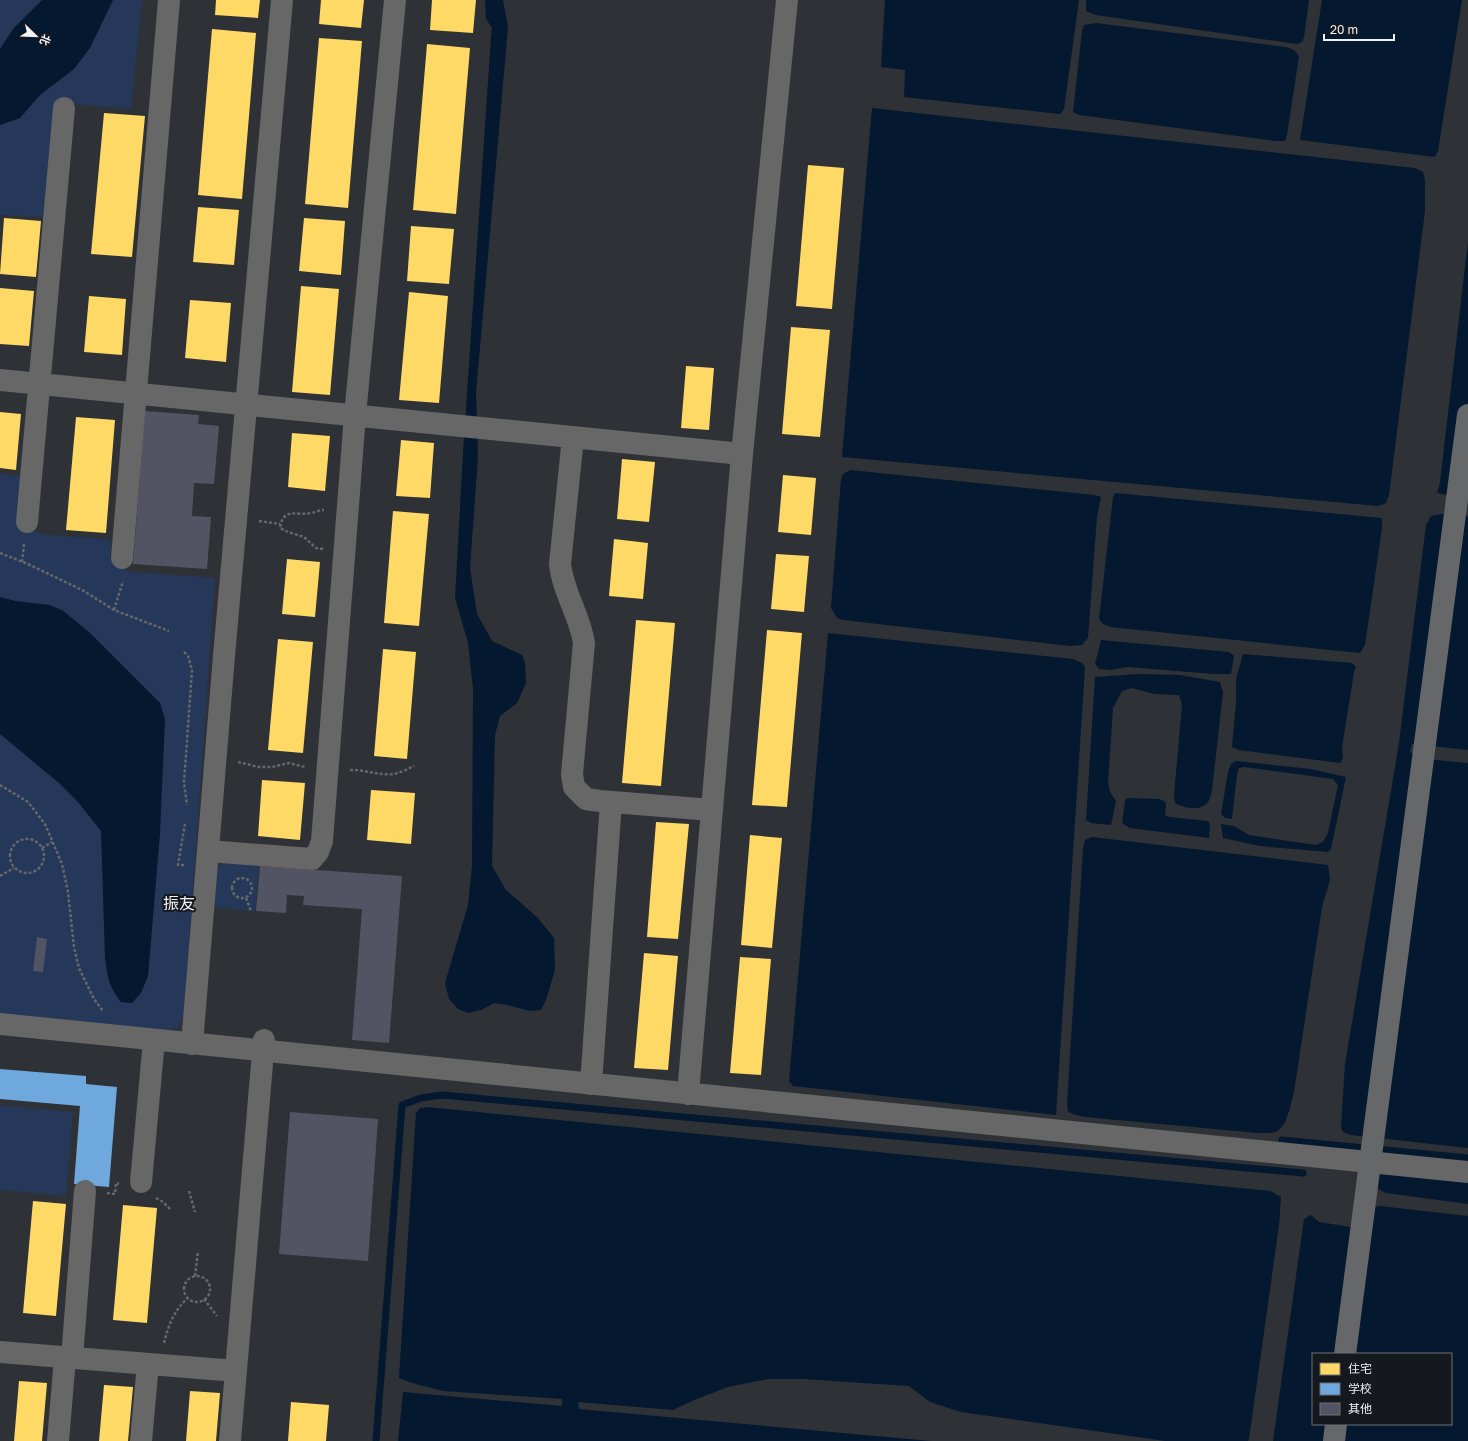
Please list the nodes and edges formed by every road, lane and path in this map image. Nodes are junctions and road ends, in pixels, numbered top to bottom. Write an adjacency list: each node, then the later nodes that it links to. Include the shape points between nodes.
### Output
1 (169, 0): 8 (street)
2 (282, 0): 9 (street)
3 (395, 0): 11 (street)
4 (787, 0): 13 (street)
5 (64, 108): 7 (street)
6 (0, 380): 7 (street)
7 (39, 384): 8 (street); 15 (street)
8 (136, 393): 9 (street); 18 (street)
9 (246, 404): 11 (street); 29 (street)
10 (1468, 415): 41 (main road)
11 (355, 416): 12 (street); 14 (street)
12 (573, 437): 13 (street); 23 (street, via 560,564 561,577 582,630 584,643 572,774 574,787 586,799)
13 (742, 454): 25 (street)
14 (348, 501): 16 (street); 16 (path, via 336,502 326,510 291,513 281,520 280,528 304,537 316,548)
15 (27, 522)
16 (344, 548): 29 (street, via 322,841 318,852 312,859)
17 (0, 553): 19 (path, via 84,591)
18 (122, 558): 19 (path, via 124,579)
19 (114, 610): 20 (path)
20 (169, 631)
21 (184, 652): 24 (path, via 188,656 192,670 184,783)
22 (0, 784): 27 (path, via 28,802 45,824)
23 (611, 802): 25 (street); 39 (street)
24 (187, 808)
25 (712, 810): 40 (street)
26 (186, 822): 29 (path, via 178,865)
27 (52, 842): 28 (path); 35 (path, via 62,864 79,968 94,999)
28 (42, 848): 30 (path, via 44,859 34,872 24,873); 30 (path, via 39,843 28,838 17,842 10,851)
29 (208, 859): 37 (street)
30 (14, 868): 31 (path)
31 (0, 876)
32 (246, 898): 32 (path, via 240,898 233,892 236,881 243,879 251,884 251,894); 33 (path)
33 (250, 910)
34 (0, 1024): 35 (street)
35 (122, 1037): 36 (street)
36 (154, 1040): 37 (street); 43 (street)
37 (192, 1044): 38 (street)
38 (264, 1046): 39 (street); 54 (street)
39 (591, 1084): 40 (street)
40 (688, 1094): 41 (street)
41 (1371, 1153): 42 (street); 51 (main road)
42 (1468, 1172)
43 (141, 1182)
44 (85, 1191): 52 (street)
45 (189, 1191): 46 (path)
46 (195, 1212)
47 (198, 1251): 48 (path)
48 (195, 1276): 49 (path, via 185,1283 184,1291); 49 (path, via 206,1280 209,1284 209,1293 204,1299 196,1302)
49 (188, 1298): 53 (path, via 176,1310)
50 (0, 1352): 52 (street)
51 (1345, 1353)
52 (68, 1358): 53 (street); 56 (street)
53 (154, 1365): 54 (street); 57 (street)
54 (236, 1371): 58 (street)
55 (1336, 1425): 59 (main road)
56 (58, 1441)
57 (141, 1441)
58 (230, 1441)
59 (1334, 1441)

